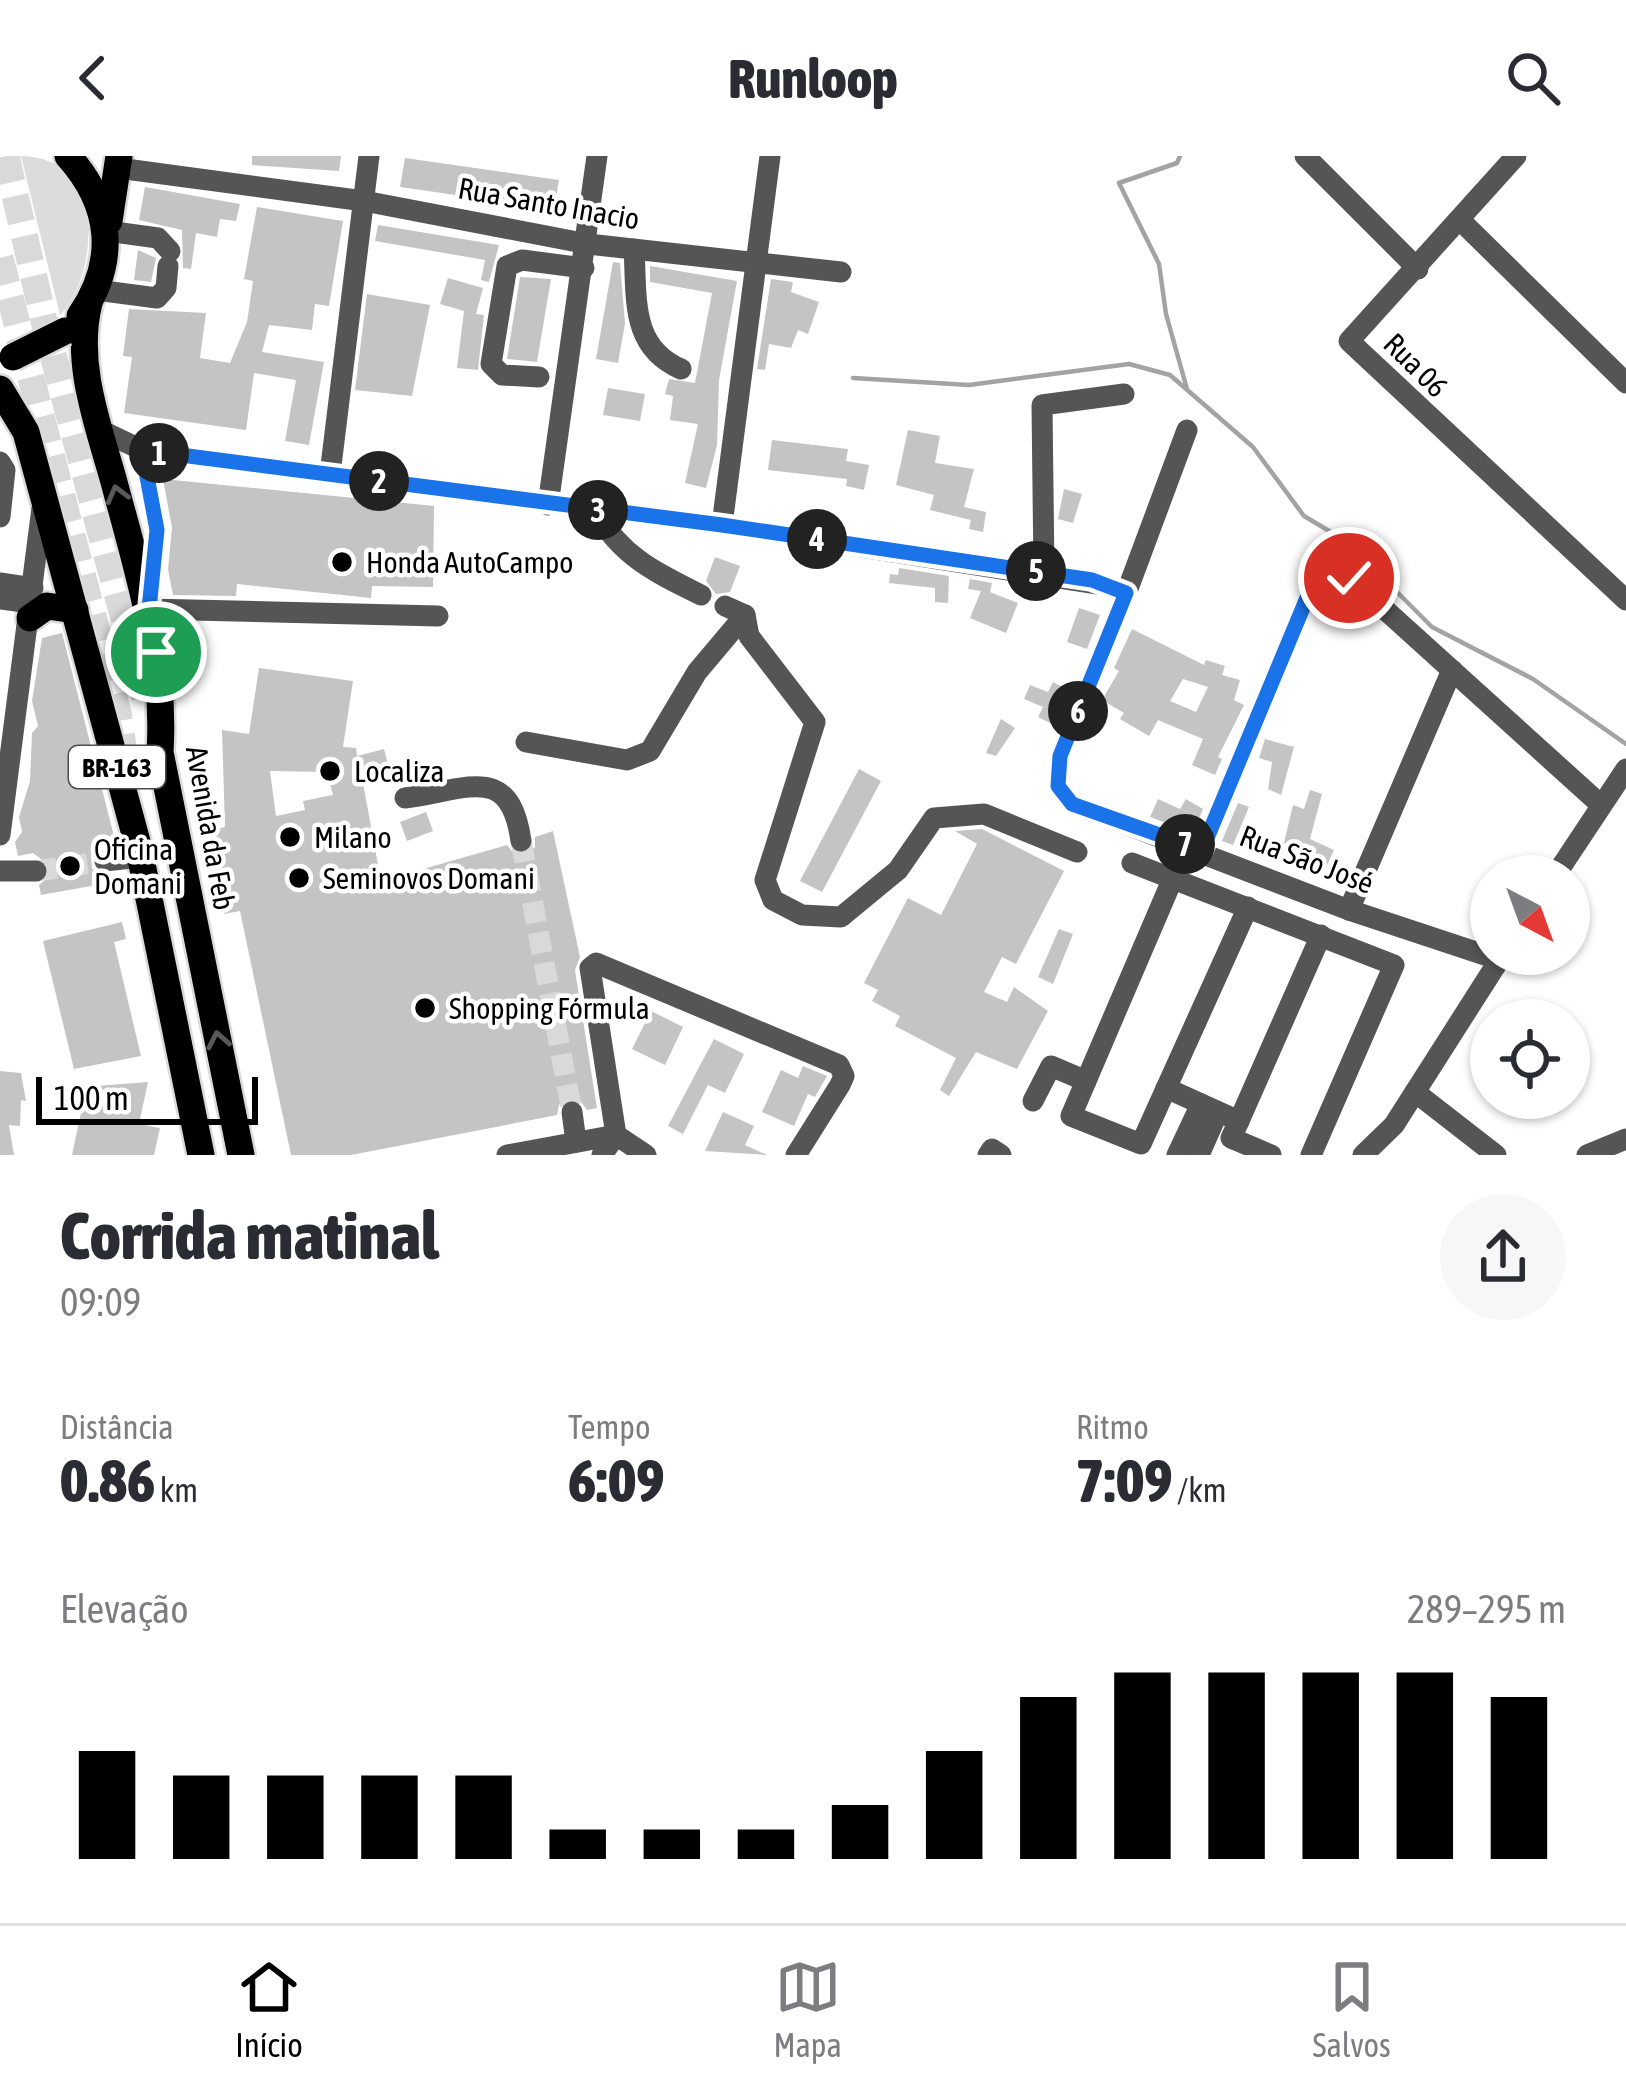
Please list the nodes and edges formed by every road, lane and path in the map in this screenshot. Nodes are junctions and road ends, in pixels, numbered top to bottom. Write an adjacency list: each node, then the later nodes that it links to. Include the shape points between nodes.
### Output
1 (68, 156): 11 (main road, via 88,178)
2 (369, 156): 9 (street)
3 (597, 156): 12 (street)
4 (770, 156): 14 (street)
5 (1305, 156): 16 (street)
6 (1516, 156): 10 (street, Rua 06)
7 (118, 162): 8 (street, Rua Santo Inacio); 11 (main road, BR-163)
8 (174, 166): 9 (street, Rua Santo Inacio)
9 (364, 201): 12 (street, Rua Santo Inacio); 29 (street)
10 (1460, 220): 16 (street, Rua 06); 22 (street)
11 (107, 231): 18 (main road, BR-163); 18 (street, via 158,238 169,259 166,288 157,298)
12 (588, 244): 13 (street, Rua Santo Inacio); 15 (street)
13 (634, 249): 14 (street, Rua Santo Inacio); 20 (street, via 644,340 657,358)
14 (757, 264): 17 (street, Rua Santo Inacio); 34 (street)
15 (584, 268): 21 (street, via 522,260 507,266 491,364 502,375); 31 (street)
16 (1418, 268): 40 (street, Rua 06, via 1348,341)
17 (841, 272)
18 (93, 296): 19 (main road, bridge, via 65,331); 25 (main road, Avenida da Feb / BR-163, via 84,353)
19 (6, 357)
20 (681, 369)
21 (538, 377)
22 (1626, 383)
23 (0, 389): 30 (main road, BR-163, via 26,432)
24 (1124, 394): 35 (street, via 1042,405)
25 (98, 429): 27 (street); 42 (main road, Avenida da Feb / BR-163, one-way to 25)
26 (1187, 430): 37 (street)
27 (142, 450): 29 (street); 42 (street, via 157,530)
28 (0, 462): 33 (street)
29 (330, 474): 31 (street)
30 (44, 495): 41 (street); 43 (main road, BR-163)
31 (548, 505): 32 (street)
32 (596, 510): 34 (street); 38 (street, via 610,538 638,564)
33 (0, 518)
34 (722, 525): 35 (street)
35 (1044, 572): 37 (street)
36 (0, 584): 41 (street)
37 (1126, 593): 55 (street, Rua São José, via 1060,756 1058,786 1072,804)
38 (701, 596)
39 (0, 599): 41 (street)
40 (1626, 600)
41 (32, 603): 43 (main road); 53 (street)
42 (149, 609): 44 (street); 48 (main road, Avenida da Feb / BR-163, via 163,703)
43 (75, 610): 57 (main road, BR-163)
44 (438, 616)
45 (1452, 670): 51 (street); 55 (street, via 1349,578 1330,572 1312,586); 65 (street)
46 (145, 697): 48 (main road)
47 (526, 742): 56 (street, via 627,760 650,751 735,611 815,722 765,880 773,900 802,915 841,917 898,870 934,818 984,814)
48 (160, 752): 79 (main road, Avenida da Feb / BR-163, one-way to 48)
49 (1626, 769): 51 (street)
50 (405, 798): 54 (street, via 492,787 516,807)
51 (1601, 805): 58 (street)
52 (134, 813): 57 (main road)
53 (0, 835)
54 (520, 841)
55 (1202, 850): 65 (street, Rua São José)
56 (1077, 852)
57 (140, 853): 59 (street); 78 (main road, BR-163)
58 (1569, 855)
59 (105, 861)
60 (1132, 862): 63 (street)
61 (0, 871): 62 (street)
62 (36, 871)
63 (1173, 878): 64 (street); 69 (street)
64 (1248, 907): 66 (street); 70 (street)
65 (1349, 910): 67 (street, Rua São José)
66 (1321, 935): 74 (street); 89 (street, via 1394,965)
67 (1470, 947)
68 (1490, 975): 71 (street)
69 (1086, 1081): 70 (street, via 1071,1116 1142,1144); 72 (street, via 1051,1066)
70 (1166, 1088): 74 (street)
71 (1415, 1092): 90 (street); 91 (street)
72 (1033, 1101)
73 (572, 1112): 77 (street)
74 (1219, 1112): 86 (street); 87 (street); 88 (street, via 1231,1138)
75 (616, 1135): 77 (street); 81 (street); 82 (street); 83 (street, via 590,968 596,963 839,1064 840,1085)
76 (1626, 1139): 92 (street)
77 (575, 1142): 80 (street)
78 (201, 1155)
79 (241, 1155)
80 (507, 1155)
81 (602, 1155)
82 (646, 1155)
83 (796, 1155)
84 (988, 1155): 85 (street)
85 (1001, 1155)
86 (1177, 1155)
87 (1199, 1155)
88 (1271, 1155)
89 (1311, 1155)
90 (1364, 1155)
91 (1496, 1155)
92 (1588, 1155)

